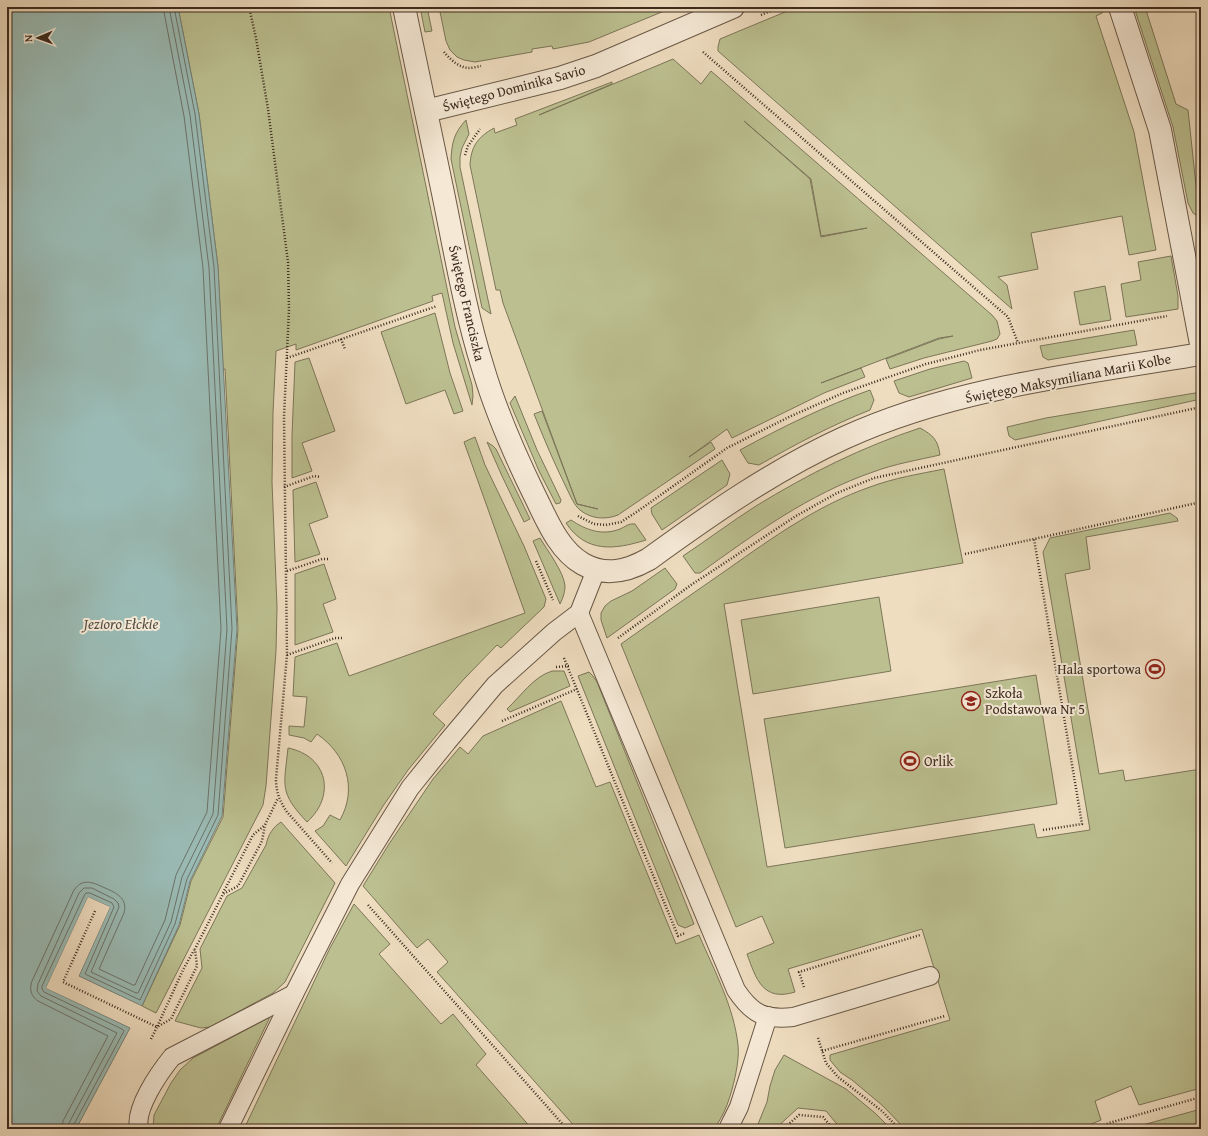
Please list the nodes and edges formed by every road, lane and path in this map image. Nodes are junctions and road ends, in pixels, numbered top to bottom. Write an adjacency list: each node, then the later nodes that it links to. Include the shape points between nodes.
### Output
1 (248, 7): 20 (path, via 268,109 288,262)
2 (404, 7): 10 (street, Świętego Franciszka)
3 (733, 7): 10 (street, Świętego Dominika Savio, via 567,76)
4 (780, 7): 6 (path)
5 (1120, 7): 14 (street, via 1160,130)
6 (759, 16)
7 (442, 46): 9 (path, via 444,52 458,65 468,68)
8 (700, 48): 16 (path, via 1008,317)
9 (483, 66)
10 (426, 111): 30 (street, Świętego Franciszka, via 464,295 483,369 498,412 548,522 572,556)
11 (483, 127): 12 (path, via 478,129 468,146)
12 (465, 162)
13 (439, 305): 15 (path)
14 (1195, 311): 16 (path); 17 (street)
15 (341, 340): 18 (path); 20 (path)
16 (1018, 343): 25 (path, via 926,364 843,393 789,417 727,448 621,522 594,524)
17 (1201, 344)
18 (344, 349)
19 (1201, 354): 30 (street, Świętego Maksymiliana Marii Kolbe, via 989,390 881,423 799,460 752,488 633,568 613,572)
20 (287, 358): 23 (path)
21 (1201, 407): 35 (path, via 874,478 837,493 796,516 691,585)
22 (322, 477): 23 (path, via 314,476)
23 (284, 487): 31 (path)
24 (1201, 502): 26 (path)
25 (576, 514)
26 (1034, 539): 27 (path); 41 (path, via 1082,824)
27 (965, 554)
28 (534, 556): 33 (path, via 554,603 546,614)
29 (328, 559): 31 (path)
30 (596, 570): 32 (lane)
31 (287, 571): 36 (path)
32 (579, 613): 33 (lane); 51 (lane, via 736,990 746,1004 757,1013)
33 (554, 632): 37 (path); 42 (lane, via 495,685 447,742 410,788)
34 (342, 638): 36 (path, via 335,638)
35 (614, 641)
36 (287, 655): 39 (path, via 276,779)
37 (576, 689): 38 (path); 46 (path)
38 (501, 721)
39 (279, 798): 40 (path); 42 (path)
40 (265, 825): 43 (path, via 253,835); 43 (path, via 262,841 238,886)
41 (1043, 830)
42 (350, 884): 49 (lane); 59 (path)
43 (223, 894): 47 (path)
44 (95, 911): 53 (path, via 63,982)
45 (920, 935): 50 (path, via 799,972)
46 (678, 936)
47 (195, 949): 53 (path); 53 (path, via 196,966 171,1019)
48 (930, 976): 50 (lane)
49 (294, 994): 57 (lane, via 172,1057 160,1073 139,1112); 58 (lane)
50 (811, 1012): 51 (lane, via 793,1017); 55 (path)
51 (768, 1016): 60 (lane, via 739,1107)
52 (945, 1016): 55 (path)
53 (157, 1027): 54 (path)
54 (151, 1040)
55 (822, 1052): 63 (path, via 826,1064 838,1077 882,1111)
56 (1201, 1097): 64 (path)
57 (139, 1129)
58 (228, 1129)
59 (567, 1129)
60 (728, 1129)
61 (783, 1129): 62 (path, via 799,1115 823,1117)
62 (833, 1129)
63 (899, 1129)
64 (1096, 1129)

